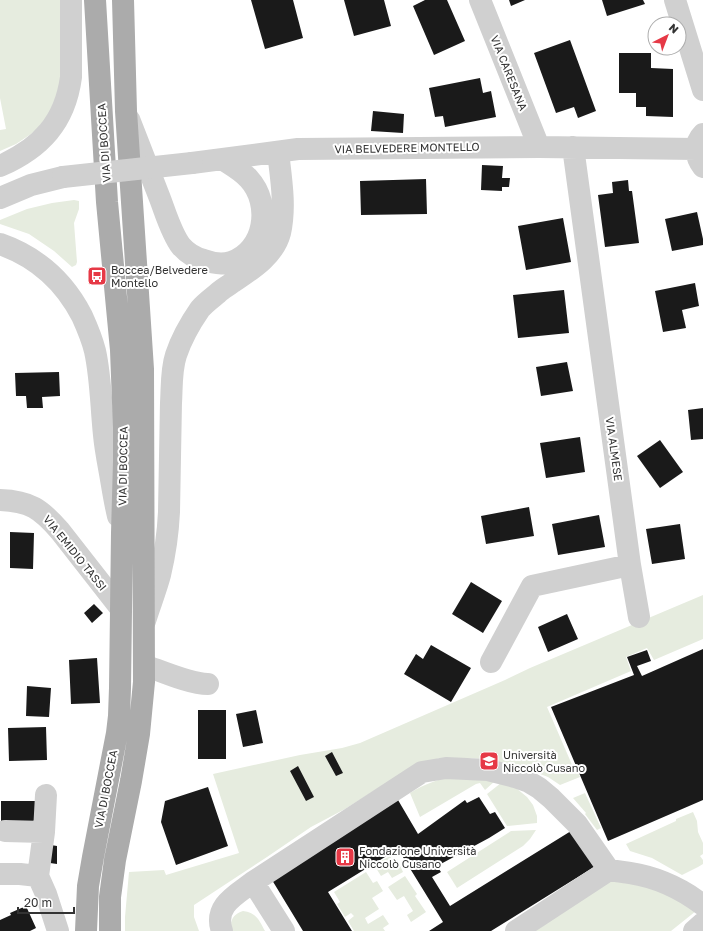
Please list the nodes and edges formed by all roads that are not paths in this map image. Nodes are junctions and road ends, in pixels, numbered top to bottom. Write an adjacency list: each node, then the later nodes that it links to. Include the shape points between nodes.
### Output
1 (71, 0): 13 (street, via 71,78 65,104 55,124 38,143)
2 (95, 0): 17 (main road, VIA DI BOCCEA, via 108,202 121,350 124,461)
3 (124, 0): 7 (main road, VIA DI BOCCEA)
4 (480, 0): 8 (street, VIA CARESANA)
5 (675, 0): 6 (street)
6 (703, 90)
7 (126, 111): 12 (street, via 166,216 180,245 192,256 215,264 230,263 247,252 257,240 263,215 256,188 241,171); 21 (main road, VIA DI BOCCEA, via 143,369)
8 (538, 147): 9 (street, VIA BELVEDERE MONTELLO); 11 (street, VIA BELVEDERE MONTELLO, via 298,149)
9 (572, 147): 10 (street, VIA BELVEDERE MONTELLO); 18 (street, VIA ALMESE)
10 (701, 150)
11 (278, 152): 12 (street, VIA BELVEDERE MONTELLO); 21 (street, via 282,214 277,241 263,260 201,308 182,339 176,355 172,372 167,535 160,574)
12 (222, 159): 14 (street, VIA BELVEDERE MONTELLO, bridge, via 63,177 31,185)
13 (0, 166)
14 (0, 198)
15 (0, 244): 17 (street, via 31,258 58,280 79,310 92,338 104,438)
16 (0, 500): 19 (street, VIA EMIDIO TASSI, via 26,504 41,511)
17 (122, 533): 19 (main road, VIA DI BOCCEA)
18 (630, 565): 20 (street, VIA ALMESE); 22 (street, via 532,586)
19 (121, 609): 35 (main road, VIA DI BOCCEA, via 119,716 90,871)
20 (639, 617)
21 (145, 622): 23 (main road, VIA DI BOCCEA)
22 (491, 662)
23 (144, 664): 24 (street, via 178,677); 36 (main road, VIA DI BOCCEA, via 139,734 111,890)
24 (208, 684)
25 (46, 795): 27 (street)
26 (5, 831): 27 (street)
27 (44, 832): 30 (street)
28 (609, 870): 31 (street, via 577,824 539,788 515,777 488,770 446,768 422,772); 32 (street, via 651,878 684,892); 39 (street)
29 (0, 874): 30 (street)
30 (38, 876): 34 (street)
31 (254, 882): 37 (street, via 222,908); 38 (street)
32 (703, 905)
33 (703, 923): 40 (street)
34 (58, 931)
35 (86, 931)
36 (110, 931)
37 (222, 931)
38 (284, 931)
39 (516, 931)
40 (694, 931)

